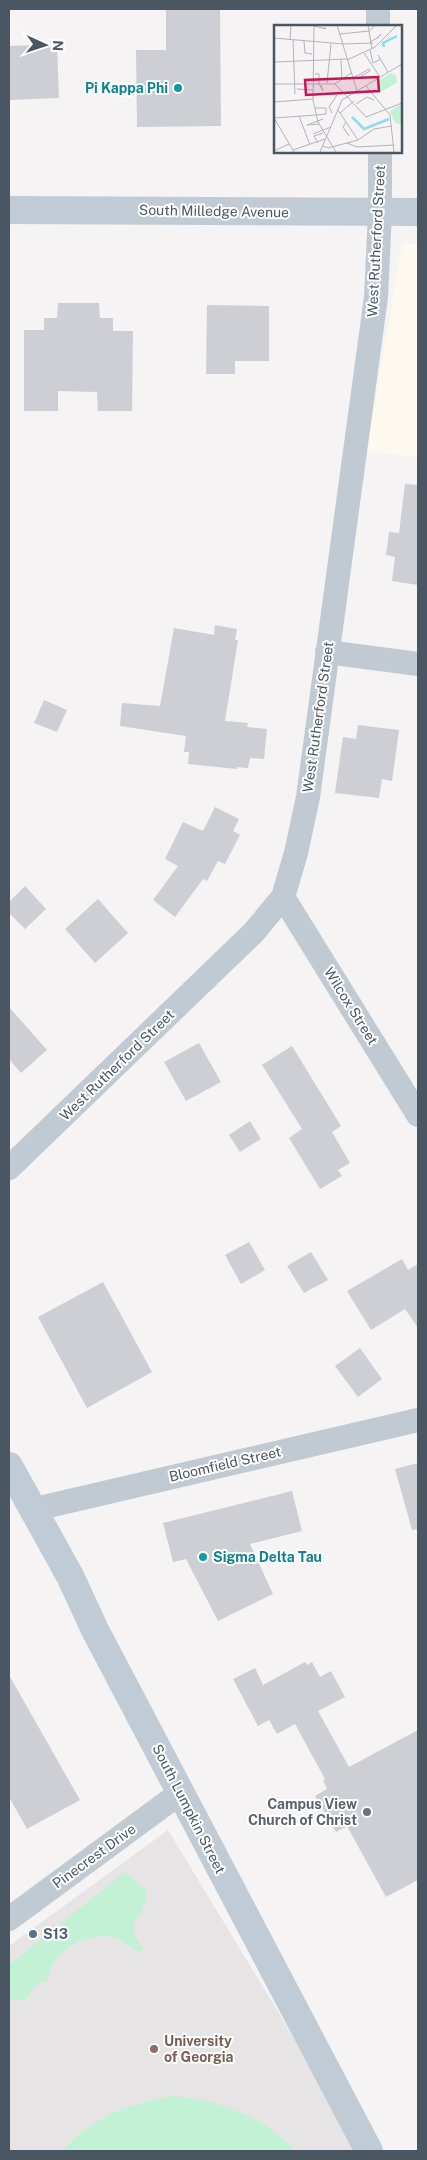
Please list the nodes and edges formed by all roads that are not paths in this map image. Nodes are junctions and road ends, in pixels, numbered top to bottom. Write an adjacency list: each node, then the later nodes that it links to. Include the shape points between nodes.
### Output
1 (378, 9): 2 (street)
2 (378, 25)
3 (380, 152): 6 (street, West Rutherford Street)
4 (9, 210): 6 (main road, South Milledge Avenue)
5 (418, 212): 6 (main road, South Milledge Avenue)
6 (380, 213): 7 (street, West Rutherford Street, via 376,297)
7 (327, 652): 8 (street); 9 (street, West Rutherford Street, via 308,797)
8 (418, 664)
9 (283, 896): 10 (street, Wilcox Street); 11 (street, West Rutherford Street, via 253,933)
10 (415, 1104)
11 (9, 1168)
12 (418, 1420): 14 (street, Bloomfield Street)
13 (9, 1466): 14 (main road, South Lumpkin Street)
14 (31, 1510): 15 (main road, South Lumpkin Street, via 70,1576)
15 (180, 1793): 16 (street, Pinecrest Drive); 17 (main road, South Lumpkin Street)
16 (9, 1919)
17 (369, 2151)

